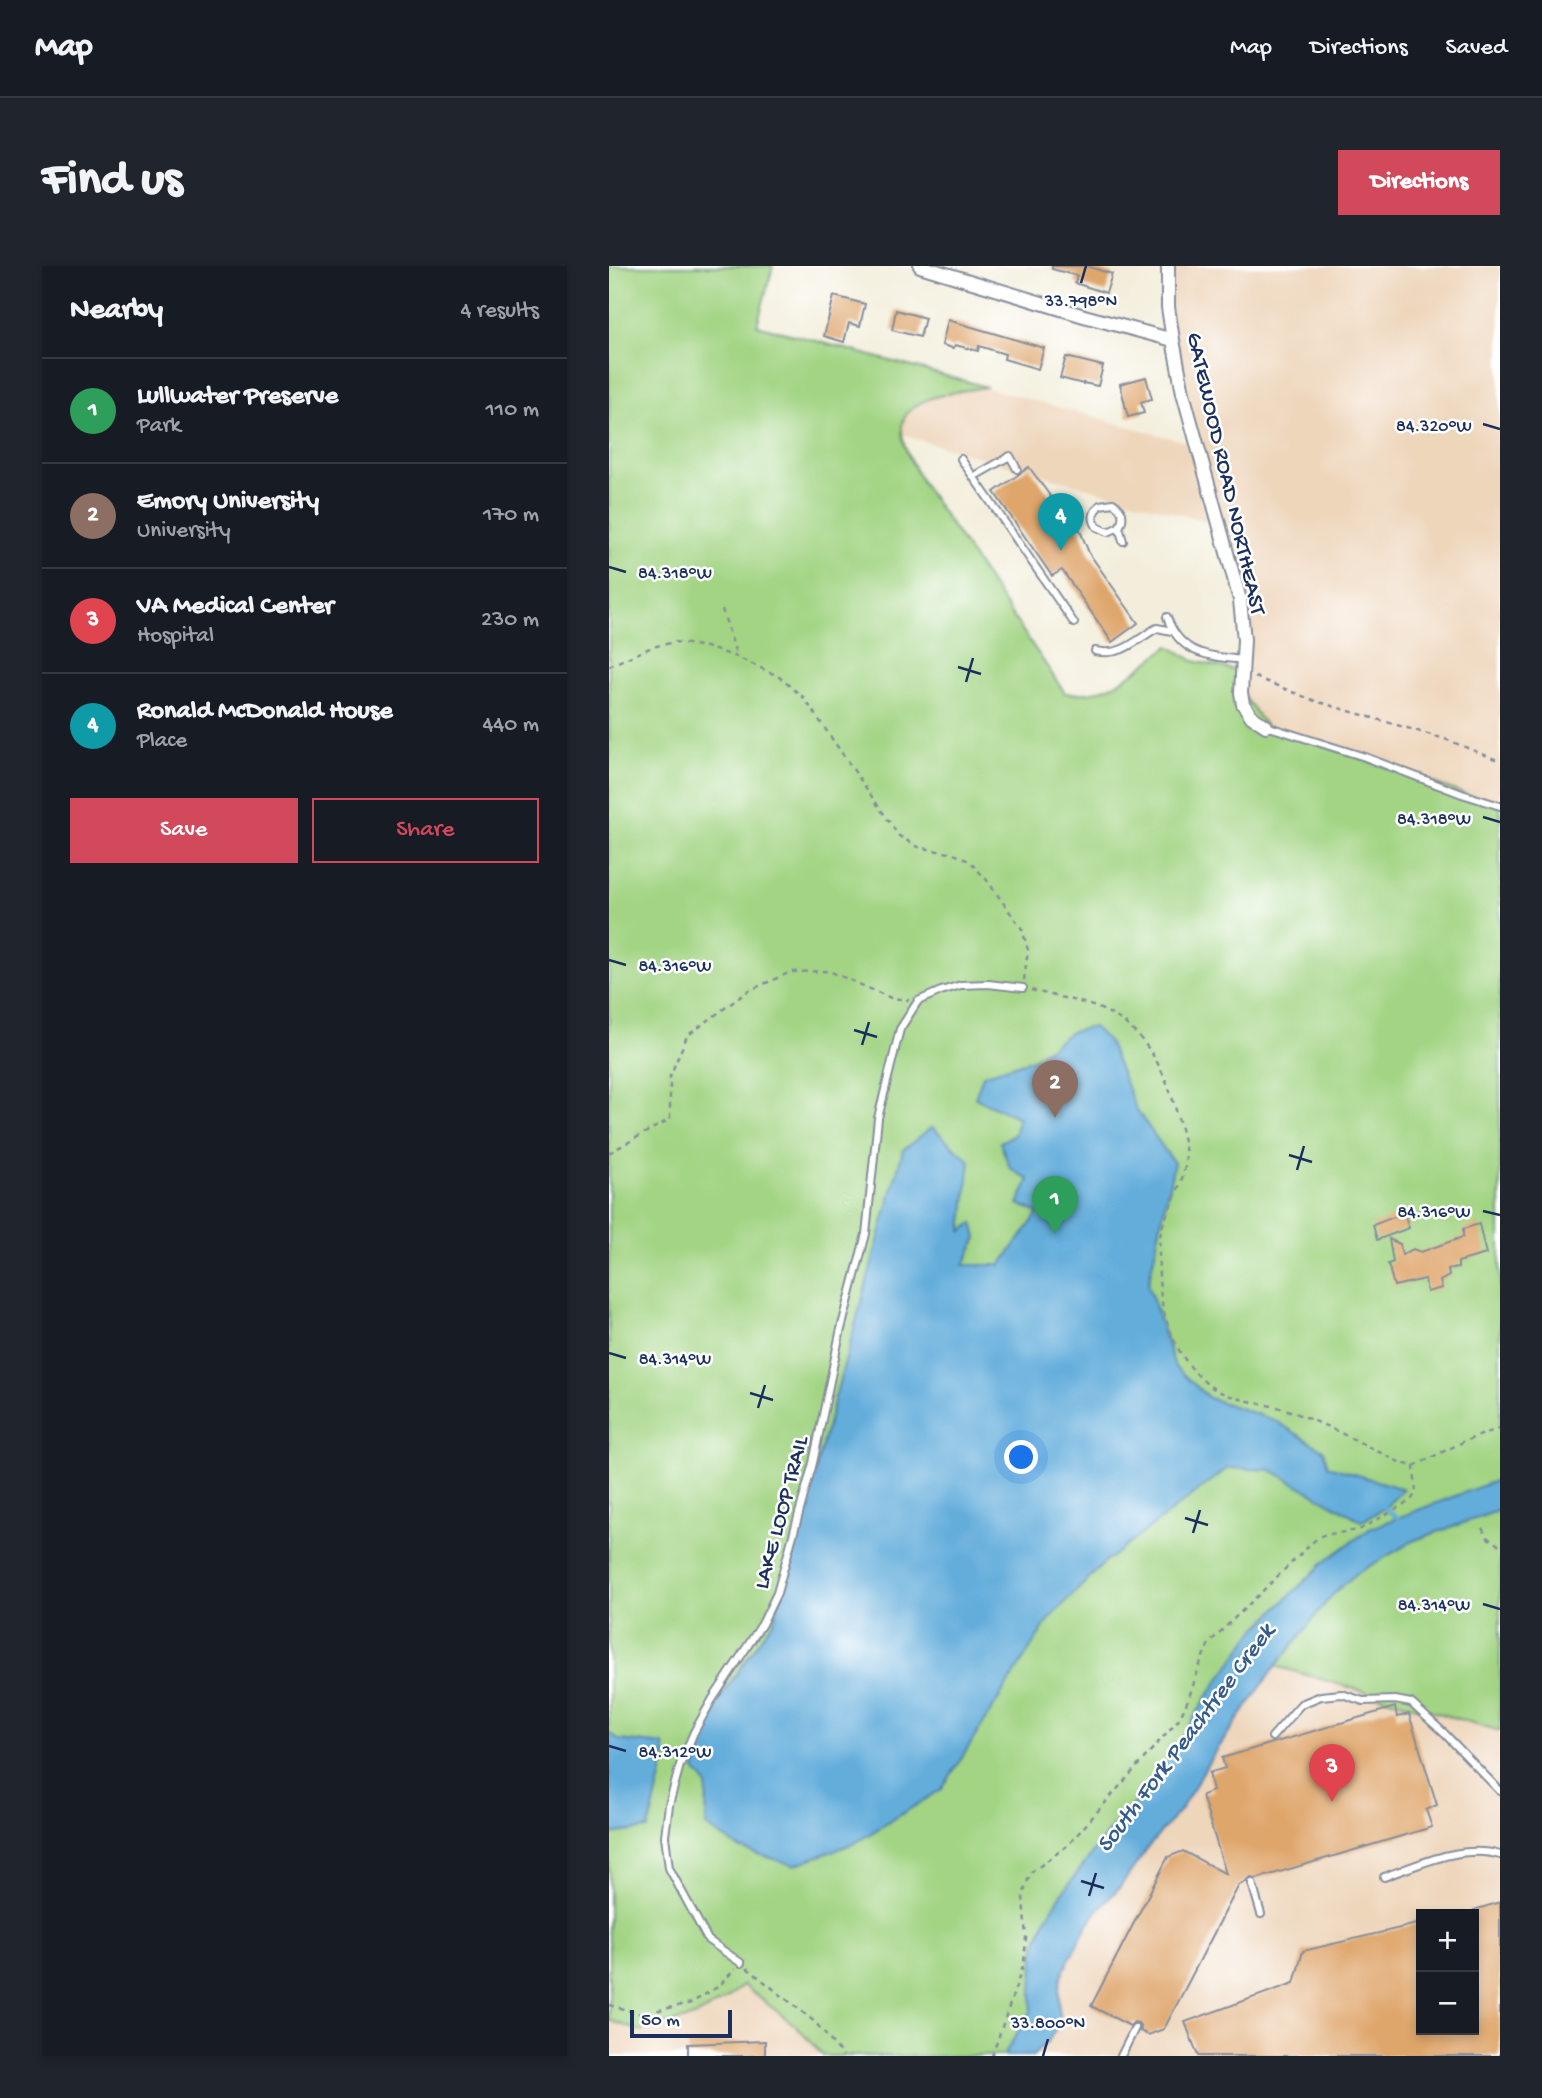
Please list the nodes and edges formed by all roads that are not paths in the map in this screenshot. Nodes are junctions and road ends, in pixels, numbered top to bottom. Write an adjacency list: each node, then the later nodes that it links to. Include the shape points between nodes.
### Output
1 (920, 266): 3 (street)
2 (1168, 266): 3 (street, GATEWOOD ROAD NORTHEAST)
3 (1173, 340): 13 (street, GATEWOOD ROAD NORTHEAST, via 1183,393 1240,600)
4 (961, 459): 6 (lane)
5 (1017, 469): 6 (lane, via 1010,456)
6 (973, 477): 10 (lane)
7 (1119, 527): 7 (lane, via 1123,518 1117,506 1107,502 1096,508 1097,527 1108,532); 8 (lane)
8 (1123, 541)
9 (1167, 617): 11 (lane)
10 (1074, 622)
11 (1172, 631): 12 (lane, via 1157,628 1118,652); 13 (lane, via 1195,652)
12 (1095, 651)
13 (1243, 666): 14 (street, GATEWOOD ROAD NORTHEAST, via 1243,704)
14 (1266, 726): 15 (lane, GATEWOOD ROAD NORTHEAST)
15 (1500, 806)
16 (1023, 988): 23 (lane, LAKE LOOP TRAIL, via 961,985 918,1001 900,1030 878,1118 866,1234 813,1463 777,1593 712,1700 680,1765 665,1836 670,1868 708,1940)
17 (1272, 1737): 18 (lane, via 1301,1704 1321,1696 1342,1694 1363,1701 1411,1703)
18 (1500, 1791)
19 (1500, 1855): 20 (lane, via 1473,1850)
20 (1384, 1877)
21 (1252, 1884): 22 (lane)
22 (1261, 1914)
23 (741, 1963)
24 (1135, 2028): 25 (lane)
25 (1121, 2056)

